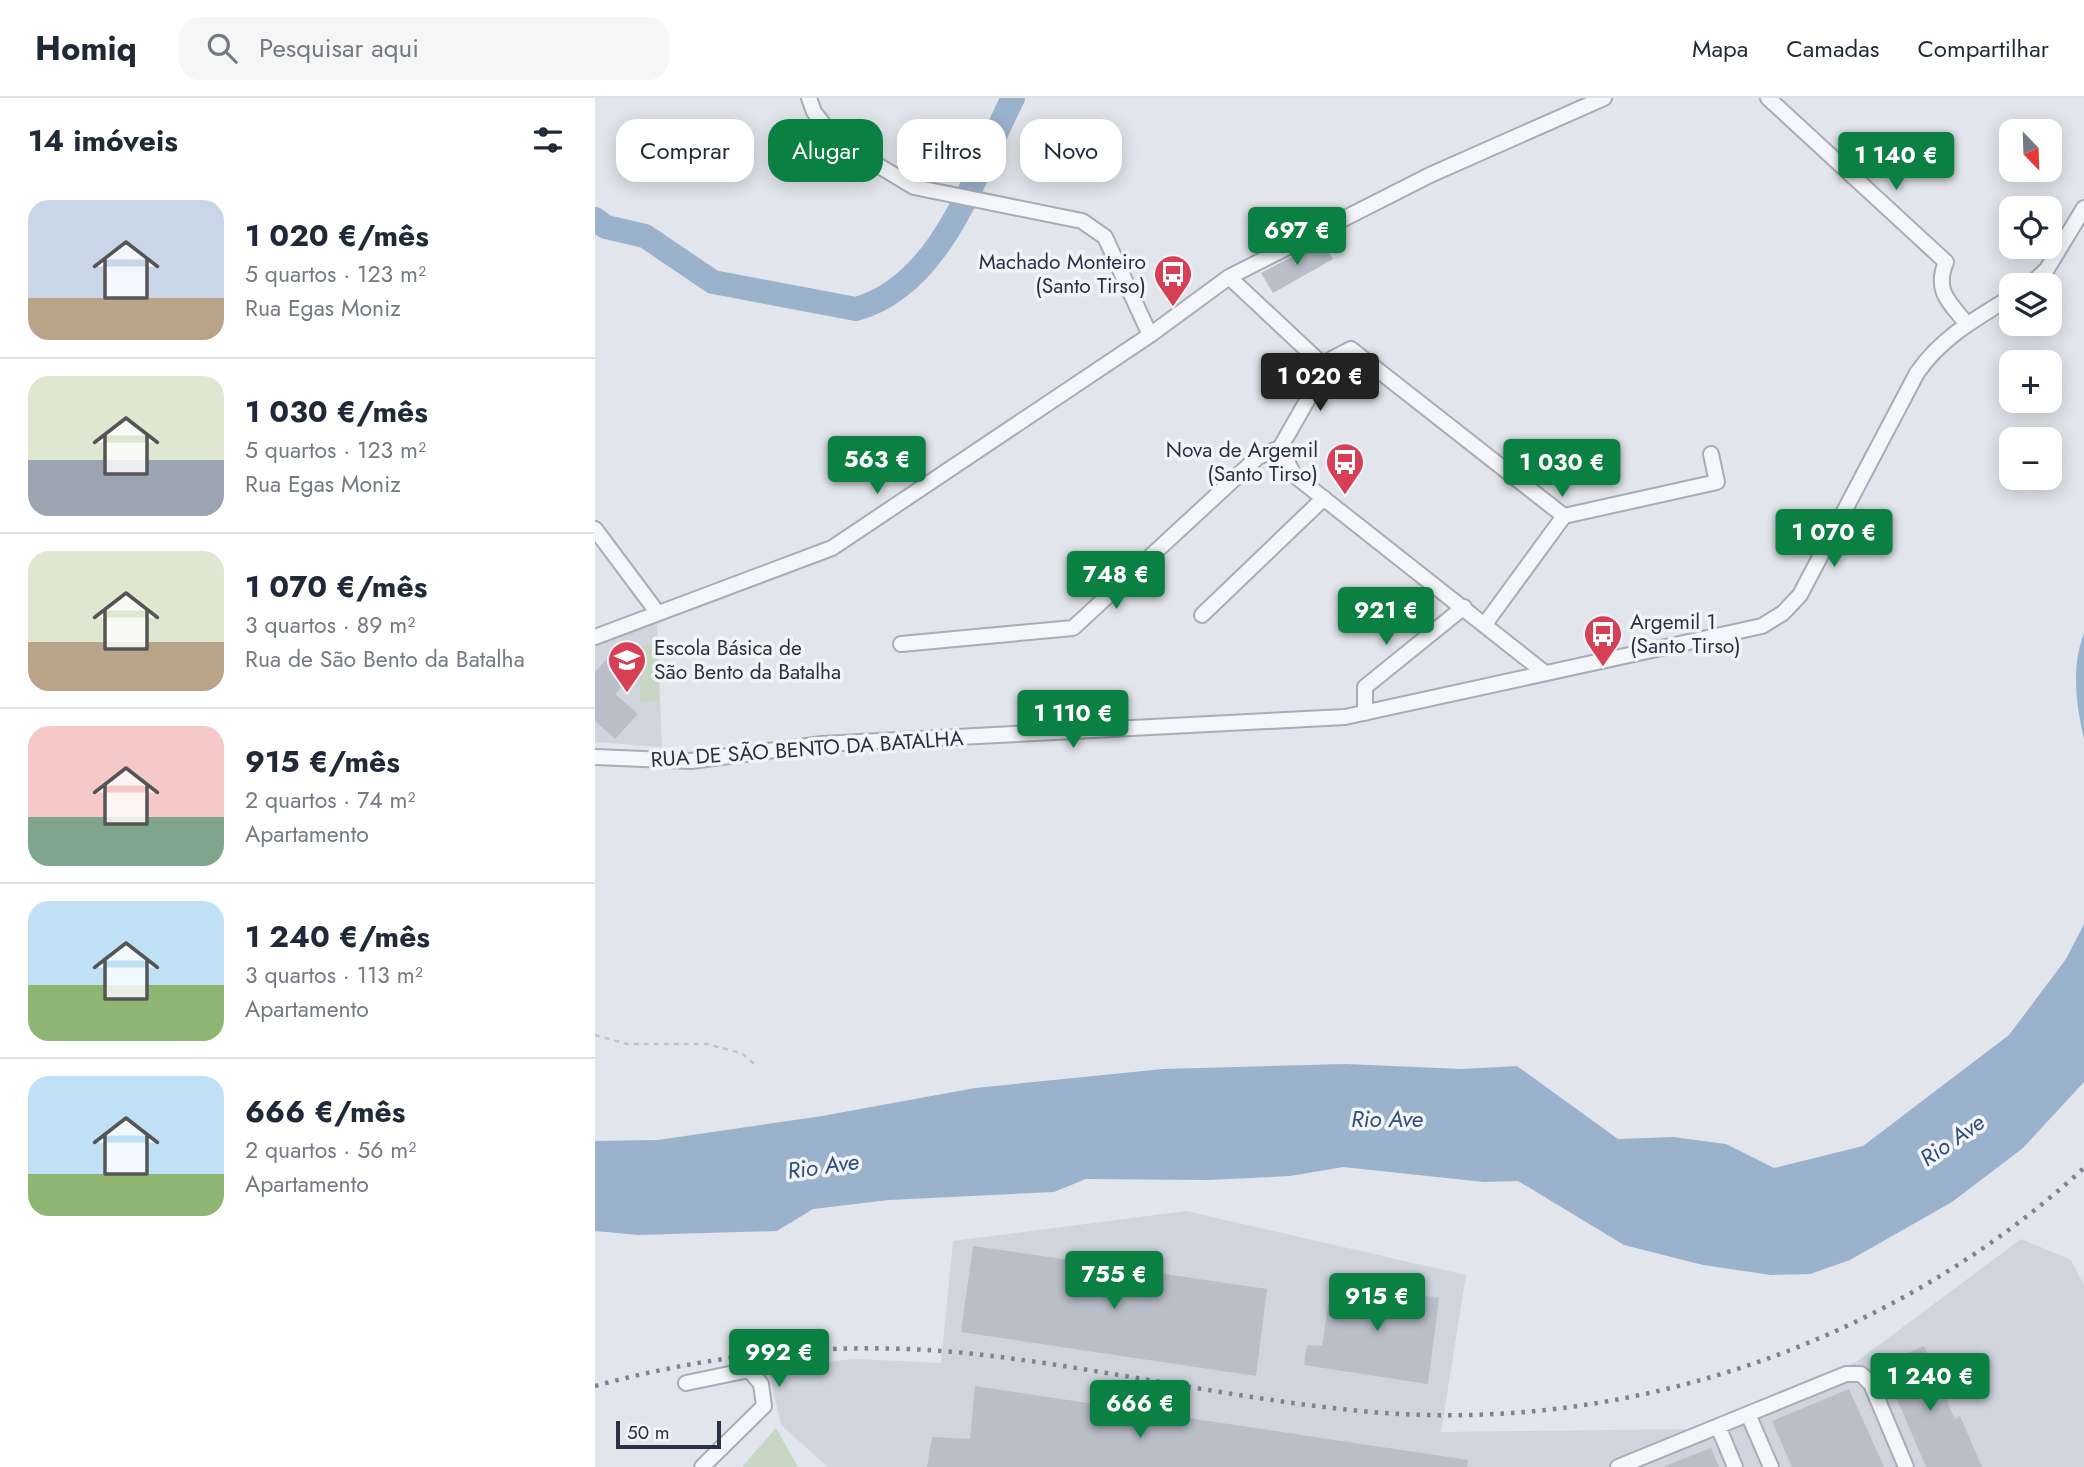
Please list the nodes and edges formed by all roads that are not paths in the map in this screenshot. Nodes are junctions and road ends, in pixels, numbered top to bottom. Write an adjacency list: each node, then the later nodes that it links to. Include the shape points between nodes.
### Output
1 (809, 98): 9 (street, via 836,140 914,187 1082,221 1105,237)
2 (1604, 98): 6 (street, via 1430,175)
3 (1768, 98): 8 (street, via 1946,262 1940,278 1944,296)
4 (2084, 208): 5 (street)
5 (2042, 273)
6 (1229, 277): 9 (street); 10 (street)
7 (1999, 304): 8 (street, RUA DE SÃO BENTO DA BATALHA)
8 (1967, 324): 22 (street, RUA DE SÃO BENTO DA BATALHA, via 1932,351 1917,373 1800,595 1783,613 1762,626)
9 (1150, 335): 17 (street, via 832,548)
10 (1322, 365): 11 (street, via 1320,378); 14 (street, via 1352,349)
11 (1280, 448): 13 (street, via 1294,475); 21 (street, via 1258,457 1073,628)
12 (1710, 454): 14 (street, via 1717,482)
13 (1324, 498): 16 (street); 18 (street)
14 (1564, 516): 19 (street)
15 (595, 529): 17 (street)
16 (1464, 607): 19 (street); 23 (street, via 1364,687)
17 (657, 612): 20 (street)
18 (1202, 615)
19 (1485, 624): 22 (street)
20 (595, 638)
21 (901, 644)
22 (1545, 673): 23 (street, RUA DE SÃO BENTO DA BATALHA)
23 (1365, 713): 24 (street, RUA DE SÃO BENTO DA BATALHA, via 822,744 691,761)
24 (595, 757)
25 (686, 1382): 28 (street, via 749,1370 761,1384 764,1406)
26 (1748, 1414): 27 (street); 31 (street); 32 (street, via 1846,1374 1861,1374 1871,1384)
27 (1718, 1426): 29 (street); 30 (street)
28 (702, 1467)
29 (1618, 1467)
30 (1735, 1467)
31 (1771, 1467)
32 (1906, 1467)

